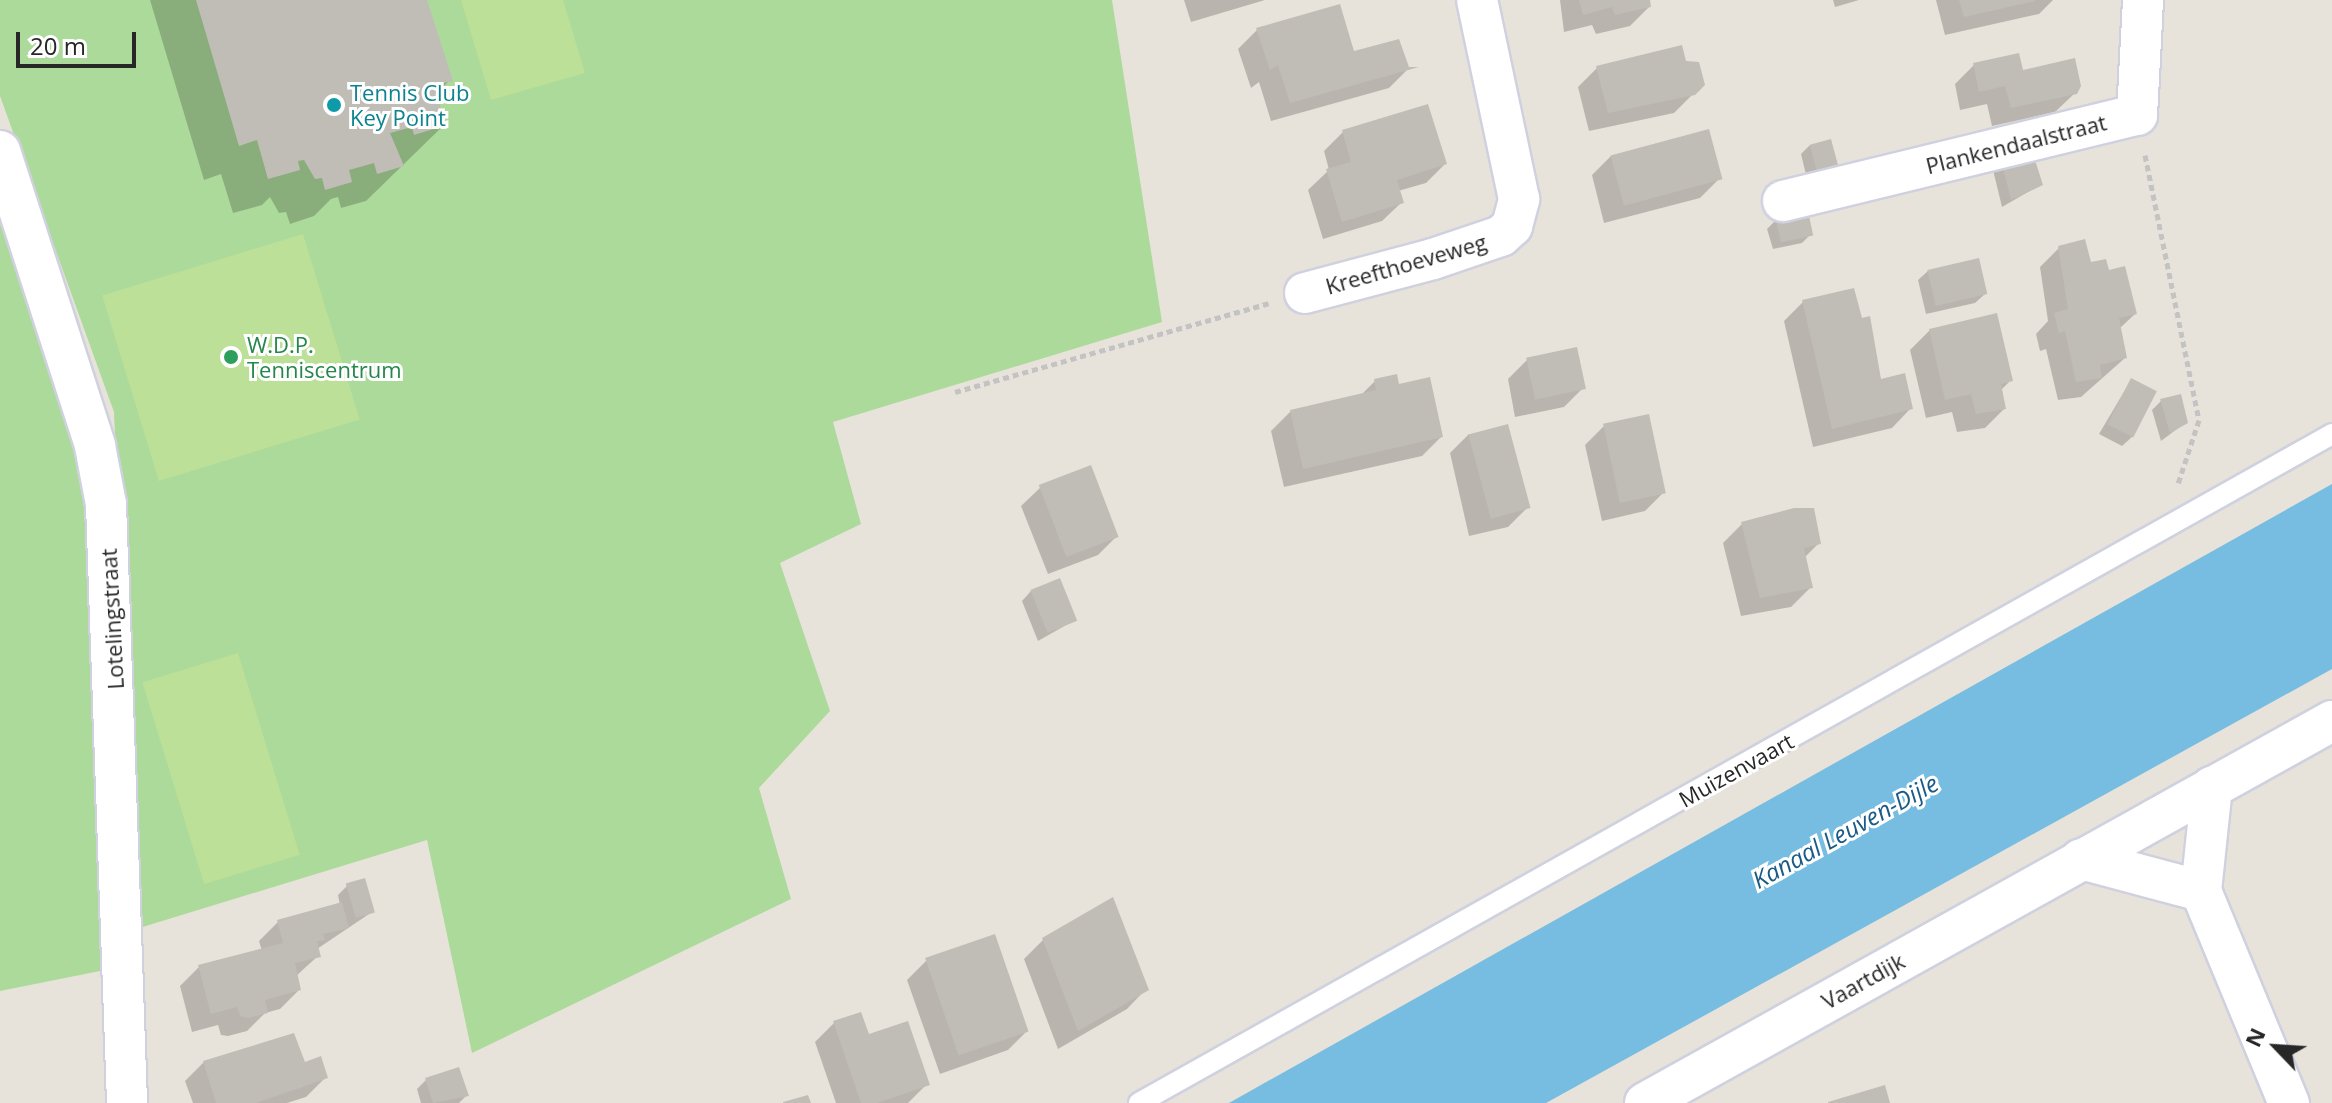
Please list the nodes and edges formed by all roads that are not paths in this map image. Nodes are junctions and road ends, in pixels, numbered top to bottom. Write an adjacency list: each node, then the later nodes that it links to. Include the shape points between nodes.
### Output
1 (1477, 0): 5 (street, Kreefthoeveweg, via 1519,199 1512,226 1501,236 1433,259)
2 (2143, 0): 4 (street, Plankendaalstraat, via 2137,115)
3 (0, 151): 11 (street, Lotelingstraat, via 95,446 106,504)
4 (1783, 201)
5 (1305, 293)
6 (2332, 434): 12 (lane, Muizenvaart)
7 (2332, 721): 8 (street, Vaartdijk)
8 (2212, 787): 9 (street, Vaartdijk); 10 (street)
9 (2081, 859): 10 (street); 13 (street, Vaartdijk)
10 (2201, 891): 14 (street)
11 (127, 1103)
12 (1139, 1103)
13 (1645, 1103)
14 (2289, 1103)

